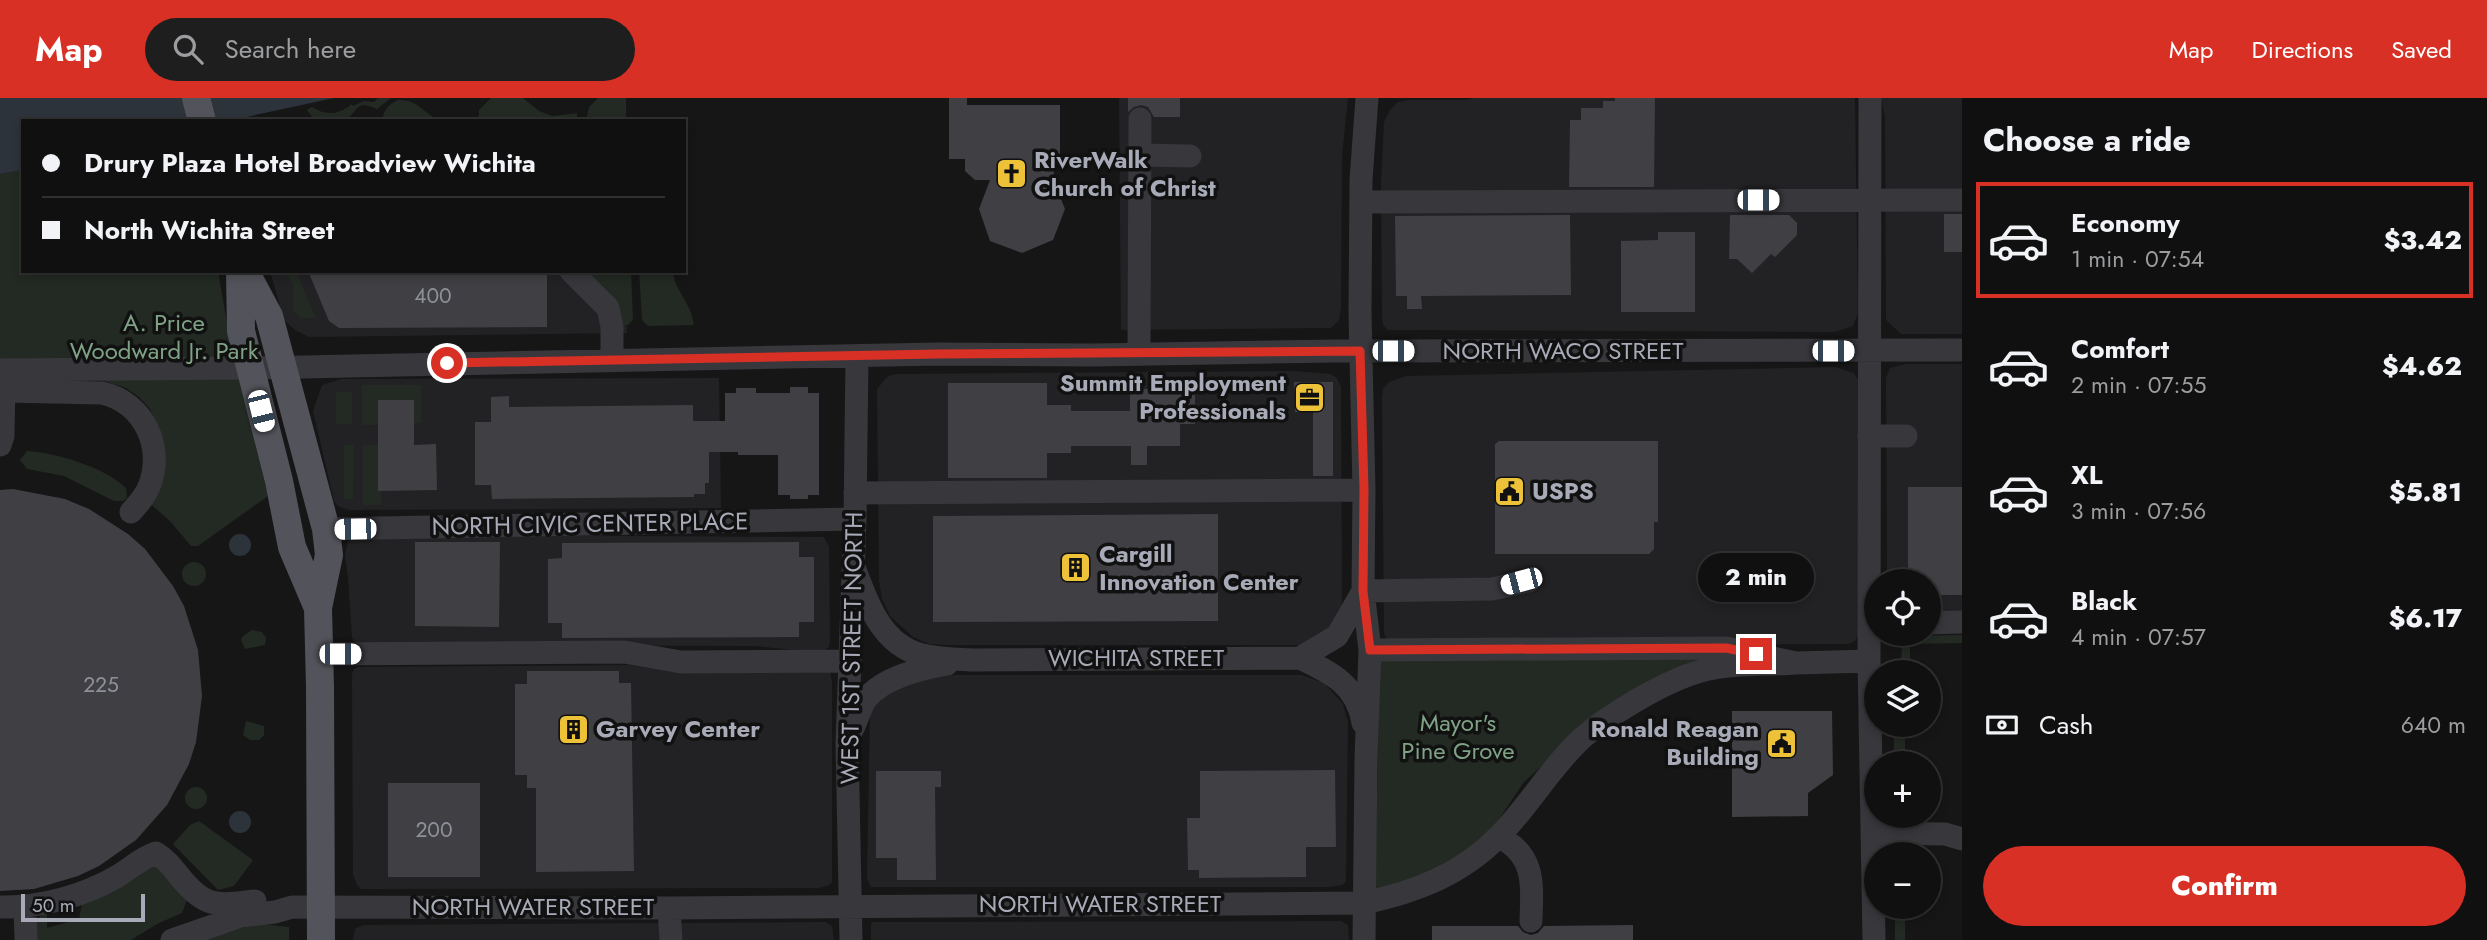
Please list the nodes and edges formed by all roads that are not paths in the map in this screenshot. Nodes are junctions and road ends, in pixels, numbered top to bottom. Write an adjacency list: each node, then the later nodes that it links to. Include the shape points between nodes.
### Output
1 (196, 98): 4 (main road)
2 (1367, 98): 10 (street)
3 (1870, 101): 8 (street)
4 (201, 119)
5 (1140, 120): 6 (street)
6 (1140, 155): 7 (street); 17 (street)
7 (1190, 156)
8 (1870, 199): 9 (street); 10 (street); 16 (street)
9 (1962, 200)
10 (1361, 202): 15 (street)
11 (240, 273): 21 (main road, via 241,331)
12 (247, 273): 20 (main road, via 269,316)
13 (572, 273): 19 (street, via 608,308)
14 (1962, 350): 16 (street, NORTH WACO STREET)
15 (1360, 351): 16 (street, NORTH WACO STREET); 17 (street, NORTH WACO STREET); 26 (street)
16 (1869, 351): 23 (street)
17 (1139, 353): 18 (street, NORTH WACO STREET)
18 (857, 356): 19 (street, NORTH WACO STREET); 27 (street, WEST 1ST STREET NORTH)
19 (612, 359): 20 (street, NORTH WACO STREET)
20 (282, 367): 21 (street, NORTH WACO STREET); 30 (main road)
21 (250, 368): 22 (street, NORTH WACO STREET); 35 (main road, via 292,547)
22 (3, 377): 25 (street); 28 (street, via 117,396 128,404 151,435 154,456 148,490)
23 (1869, 436): 24 (street); 32 (street)
24 (1906, 436)
25 (0, 445)
26 (1364, 489): 27 (street); 34 (street)
27 (856, 493): 29 (street, WEST 1ST STREET NORTH)
28 (131, 512)
29 (855, 519): 30 (street, NORTH CIVIC CENTER PLACE); 31 (street, WEST 1ST STREET NORTH)
30 (326, 530): 35 (main road, via 329,555)
31 (853, 566): 41 (street, via 875,617 900,646 922,655); 42 (street, WEST 1ST STREET NORTH)
32 (1872, 569)
33 (1529, 581): 34 (street, via 1492,589)
34 (1363, 591): 38 (street); 40 (street, via 1337,636)
35 (318, 608): 39 (main road)
36 (1962, 622): 37 (street)
37 (1941, 623)
38 (1370, 650): 44 (street, via 1726,648); 47 (street)
39 (320, 654): 42 (street, via 624,652 681,662); 56 (main road)
40 (1300, 658): 41 (street, WICHITA STREET); 47 (street, via 1336,676 1351,690 1362,718)
41 (972, 660): 46 (street, via 925,668 879,688 866,700)
42 (850, 661): 46 (street, WEST 1ST STREET NORTH)
43 (1864, 661): 44 (street)
44 (1796, 663): 48 (street, NORTH WATER STREET, via 1700,671 1630,705 1570,750)
45 (1870, 737): 49 (street)
46 (847, 743): 53 (street, WEST 1ST STREET NORTH)
47 (1366, 747): 52 (street)
48 (1499, 837): 52 (street, NORTH WATER STREET, via 1455,872 1404,895); 59 (street, via 1520,851 1527,863 1532,883)
49 (1872, 840): 50 (street, via 1946,846); 67 (street)
50 (1962, 841)
51 (194, 894): 54 (street, via 156,853 90,889); 55 (street, via 217,905 269,900); 61 (street, via 186,920)
52 (1364, 903): 53 (street, NORTH WATER STREET); 66 (street)
53 (851, 905): 58 (street, NORTH WATER STREET); 65 (street, WEST 1ST STREET NORTH)
54 (25, 907): 57 (street); 60 (street)
55 (292, 907): 56 (street, NORTH WATER STREET); 62 (street, via 241,916)
56 (321, 907): 58 (street, NORTH WATER STREET); 63 (main road)
57 (0, 908)
58 (669, 908): 64 (street)
59 (1531, 921)
60 (26, 940)
61 (164, 940)
62 (172, 940)
63 (321, 940)
64 (671, 940)
65 (851, 940)
66 (1364, 940)
67 (1874, 940)

